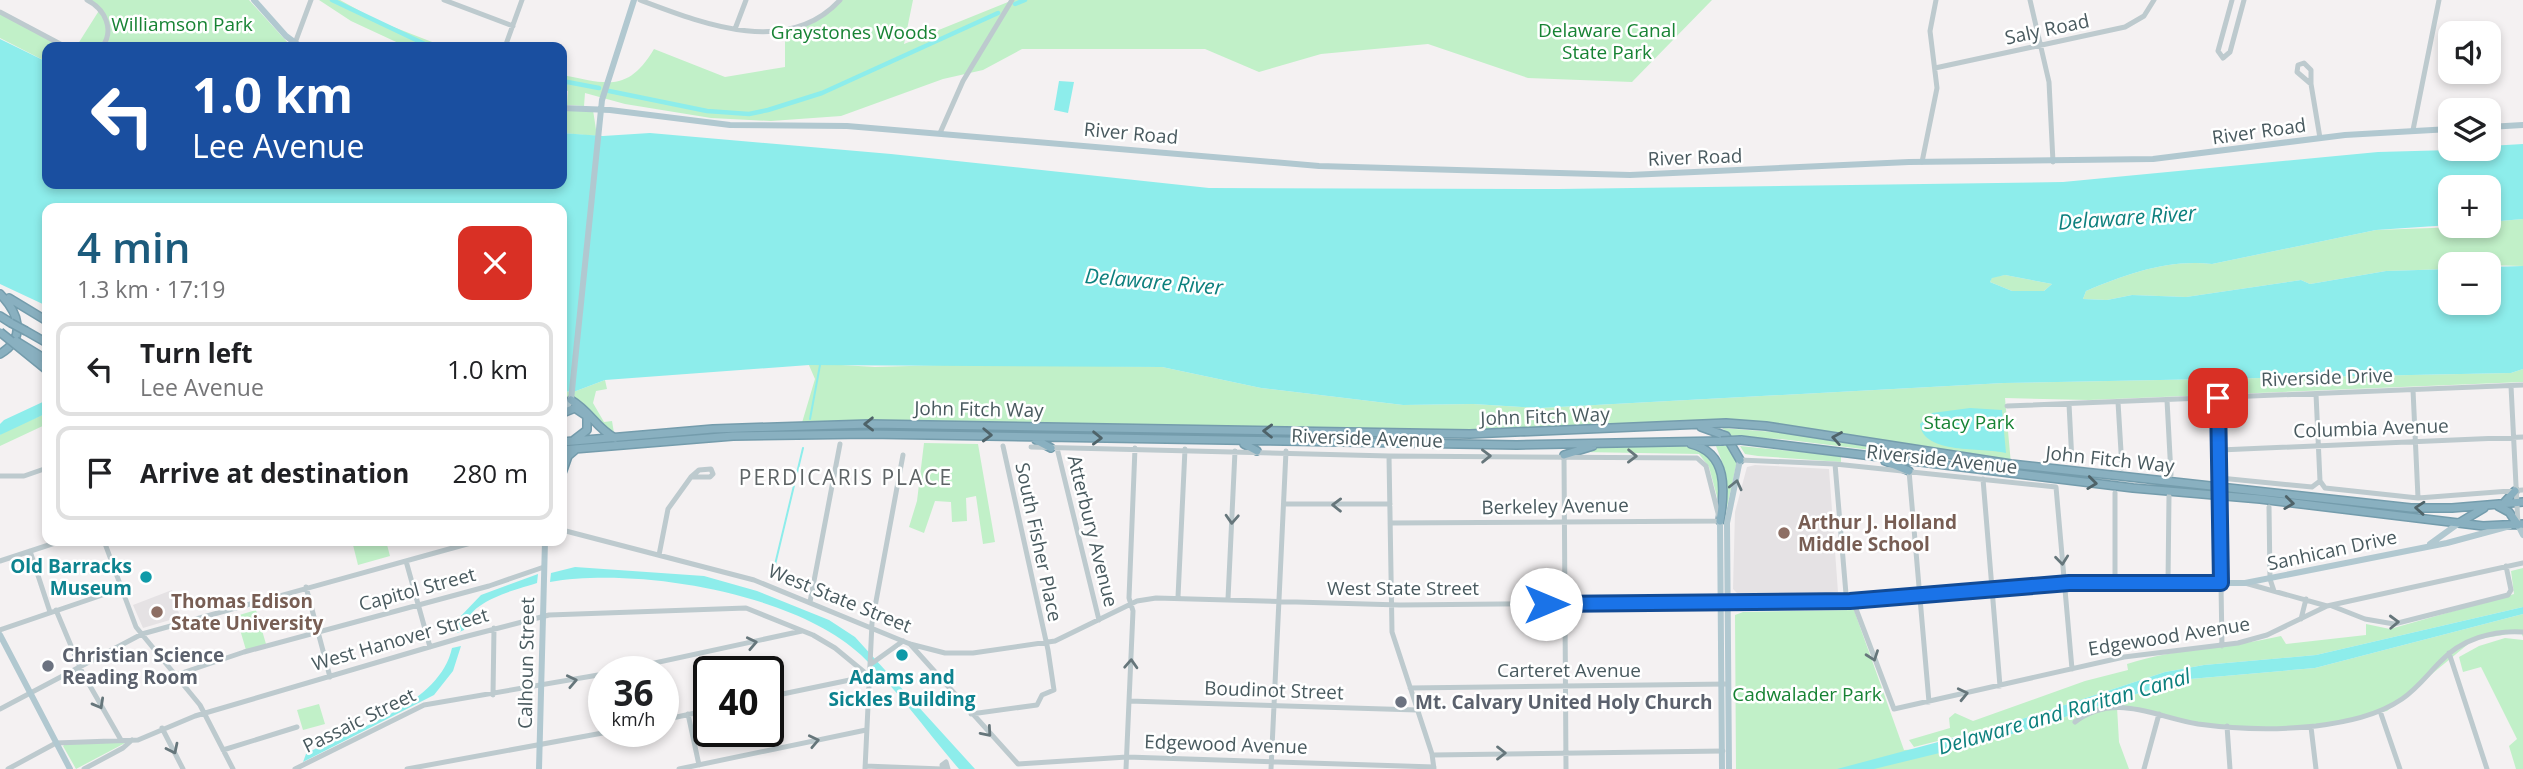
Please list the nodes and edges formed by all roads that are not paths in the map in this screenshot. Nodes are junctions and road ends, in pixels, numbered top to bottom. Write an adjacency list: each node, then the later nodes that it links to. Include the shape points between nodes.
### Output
1 (87, 0): 21 (street, via 104,14)
2 (254, 0): 22 (main road)
3 (311, 0): 23 (street)
4 (443, 0): 18 (street)
5 (522, 0): 18 (street)
6 (634, 0): 29 (main road, via 606,81)
7 (640, 0): 19 (street)
8 (746, 0): 19 (street)
9 (841, 0): 19 (street, via 820,18 794,28 776,32)
10 (1012, 0): 34 (street, via 963,81)
11 (1936, 0): 26 (street, via 1930,31)
12 (2030, 0): 25 (street)
13 (2154, 0): 25 (street, Saly Road, via 2132,24)
14 (2232, 0): 15 (street, via 2218,51 2223,58 2230,52)
15 (2244, 0)
16 (2439, 0): 33 (street)
17 (0, 12): 20 (street)
18 (513, 26): 24 (street)
19 (735, 29)
20 (57, 42)
21 (106, 42)
22 (295, 42)
23 (299, 42)
24 (507, 42)
25 (2041, 47): 26 (street, Saly Road); 37 (street, via 2052,106)
26 (1936, 68): 36 (street, via 1936,98)
27 (2311, 84): 35 (street)
28 (567, 108): 29 (main road, River Road)
29 (601, 110): 34 (main road, River Road, via 739,126); 53 (main road)
30 (2523, 125): 31 (main road)
31 (2501, 126)
32 (2438, 130): 33 (main road, River Road)
33 (2413, 131): 35 (main road, River Road)
34 (940, 133): 36 (main road, River Road, via 1340,167 1656,176)
35 (2320, 138): 37 (main road, River Road, via 2165,158)
36 (1922, 162): 37 (main road, River Road)
37 (2053, 162)
38 (0, 294): 40 (highway); 43 (highway, via 18,320)
39 (0, 316): 42 (highway, bridge)
40 (42, 318)
41 (0, 332): 45 (highway, bridge); 47 (highway, bridge)
42 (42, 340)
43 (9, 349): 44 (highway); 46 (highway)
44 (0, 355)
45 (42, 357)
46 (0, 360)
47 (42, 366)
48 (2523, 385): 49 (street, Riverside Drive)
49 (2511, 386): 50 (street, Riverside Drive); 63 (street)
50 (2413, 390): 51 (street, Riverside Drive); 70 (street)
51 (2316, 394): 52 (street, Riverside Drive); 74 (street)
52 (2218, 398): 54 (street, Riverside Drive); 82 (street)
53 (571, 400): 56 (main road); 58 (main road); 65 (highway)
54 (2167, 400): 55 (street, Riverside Drive); 96 (street)
55 (2118, 402): 57 (street, Riverside Drive); 93 (street)
56 (567, 403)
57 (2069, 404): 59 (street, Riverside Drive); 91 (street)
58 (567, 406)
59 (2007, 406)
60 (567, 411): 68 (highway, via 577,408 588,421 583,434)
61 (1653, 427): 65 (highway, John Fitch Way, one-way to 65, via 1470,434 903,423 753,427); 90 (highway, via 1714,430 1726,436); 101 (highway, John Fitch Way, one-way to 61, via 2011,464 1746,424)
62 (1029, 437): 66 (highway, John Fitch Way, one-way to 66); 76 (highway); 80 (highway, John Fitch Way, one-way to 62, via 775,435)
63 (2513, 438): 64 (street, Columbia Avenue); 70 (street, Columbia Avenue); 102 (street)
64 (2523, 438)
65 (615, 439): 69 (highway, John Fitch Way)
66 (1233, 441): 71 (highway, John Fitch Way); 83 (highway)
67 (1681, 441): 71 (highway, John Fitch Way); 85 (highway, John Fitch Way, bridge, via 1741,440); 114 (highway, via 1706,448 1719,463 1723,491)
68 (567, 442)
69 (567, 442)
70 (2415, 442): 74 (street, Columbia Avenue); 106 (street)
71 (1602, 443): 87 (highway)
72 (840, 444): 150 (street)
73 (1003, 446): 169 (street, South Fisher Place)
74 (2318, 446): 82 (street, Columbia Avenue); 100 (street)
75 (1031, 447): 76 (street, Riverside Avenue)
76 (1054, 448): 77 (street, Riverside Avenue); 160 (street, Atterbury Avenue)
77 (1135, 448): 78 (street, Riverside Avenue); 153 (street)
78 (1185, 449): 81 (street, Riverside Avenue); 145 (street)
79 (567, 450): 80 (highway, John Fitch Way)
80 (576, 450): 89 (highway)
81 (1236, 450): 83 (street, Riverside Avenue); 146 (street, one-way to 146)
82 (2220, 450): 101 (street)
83 (1257, 451): 84 (street, Riverside Avenue)
84 (1286, 451): 88 (street, Riverside Avenue); 108 (street)
85 (1854, 453): 95 (highway); 105 (highway, John Fitch Way, one-way to 105)
86 (903, 455): 162 (street)
87 (1564, 455): 88 (street, Riverside Avenue, one-way to 87); 114 (street, Riverside Avenue, one-way to 114, via 1701,459); 115 (street)
88 (1389, 456): 109 (street)
89 (567, 458)
90 (1740, 460): 92 (street, Riverside Avenue); 148 (main road, one-way to 90, via 1727,523)
91 (2072, 462)
92 (1835, 464): 95 (street, Riverside Avenue); 149 (street)
93 (2122, 468)
94 (42, 470): 97 (street)
95 (1909, 471): 99 (street, Riverside Avenue); 144 (street)
96 (2171, 475)
97 (0, 477)
98 (691, 477): 128 (street, via 668,509)
99 (1983, 479): 139 (street, Riverside Avenue, one-way to 139, via 2056,487); 142 (street)
100 (2320, 481): 101 (street, via 2312,487); 106 (street, via 2325,488)
101 (2221, 482): 105 (street); 111 (highway, John Fitch Way, one-way to 101, via 2418,508)
102 (2519, 491): 106 (street); 107 (street); 110 (highway)
103 (2115, 493): 135 (street)
104 (2169, 496): 136 (street)
105 (2221, 496): 117 (highway, John Fitch Way, one-way to 117); 137 (street)
106 (2418, 498)
107 (2520, 502): 110 (highway, John Fitch Way); 118 (street)
108 (1284, 504): 109 (street, one-way to 108); 151 (street)
109 (1390, 504): 116 (street)
110 (2499, 505): 111 (highway, John Fitch Way); 118 (highway)
111 (2488, 506): 113 (highway)
112 (2269, 507): 134 (street)
113 (2477, 511): 117 (highway); 119 (highway)
114 (1720, 520): 115 (street, Berkeley Avenue); 148 (main road)
115 (1565, 522): 116 (street, Berkeley Avenue); 152 (street)
116 (1390, 523): 155 (street)
117 (2459, 523): 119 (highway, John Fitch Way); 126 (main road, Sanhican Drive)
118 (2517, 525): 119 (highway, John Fitch Way); 121 (main road); 126 (main road, Sanhican Drive)
119 (2483, 526)
120 (567, 531): 128 (street, West State Street)
121 (2523, 535)
122 (46, 546): 127 (street)
123 (106, 546): 141 (street)
124 (460, 546): 130 (street)
125 (544, 546): 133 (main road, Calhoun Street)
126 (2426, 547): 134 (main road, Sanhican Drive)
127 (30, 551): 129 (street); 157 (street)
128 (659, 555): 150 (street, West State Street, via 754,580)
129 (0, 561)
130 (406, 561): 140 (street); 154 (street)
131 (2523, 563): 132 (street, Edgewood Avenue)
132 (2506, 566): 156 (street, Edgewood Avenue); 156 (street, West State Street, one-way to 132, via 2371,620 2401,623 2508,594)
133 (544, 570): 154 (street, Capitol Street); 158 (main road, Calhoun Street)
134 (2270, 579): 138 (main road, Sanhican Drive); 143 (street)
135 (2115, 583): 136 (main road, West State Street); 139 (main road, West State Street)
136 (2168, 583): 137 (main road, West State Street)
137 (2221, 583): 138 (main road, West State Street); 170 (street)
138 (2245, 583): 143 (street, West State Street)
139 (2065, 584): 142 (main road, West State Street); 178 (street)
140 (306, 587): 164 (street); 167 (street)
141 (120, 589): 157 (street); 167 (street)
142 (1992, 590): 144 (main road, West State Street); 184 (street)
143 (2274, 591): 147 (street, West State Street)
144 (1920, 596): 149 (main road, West State Street); 192 (street)
145 (1178, 597): 146 (street, West State Street); 153 (street, West State Street)
146 (1228, 599): 151 (street, West State Street)
147 (2306, 599): 156 (street, West State Street); 159 (street)
148 (1724, 601): 149 (main road, West State Street); 152 (street, West State Street); 183 (main road)
149 (1850, 601): 192 (street, Edgewood Avenue, one-way to 192, via 1891,706 1897,710)
150 (810, 602): 162 (street, West State Street)
151 (1280, 603): 155 (street, West State Street); 193 (street)
152 (1565, 603): 155 (street, West State Street); 185 (street)
153 (1131, 604): 160 (street, West State Street); 191 (street, one-way to 153)
154 (419, 605): 164 (street, Capitol Street); 171 (street)
155 (1391, 605): 187 (street, via 1392,632)
156 (2328, 606): 159 (street, Edgewood Avenue)
157 (53, 611): 166 (street); 177 (street)
158 (542, 616): 161 (street, West Hanover Street); 163 (street, West Hanover Street, via 746,608); 186 (main road, Calhoun Street)
159 (2301, 619): 170 (street, Edgewood Avenue, via 2259,638)
160 (1099, 620): 169 (street, West State Street)
161 (494, 628): 171 (street, West Hanover Street); 190 (street)
162 (872, 628): 168 (street, West State Street); 176 (street)
163 (803, 631): 175 (street, one-way to 163); 180 (street, West Hanover Street, via 835,648)
164 (318, 632): 179 (street, Capitol Street); 181 (street)
165 (2523, 632): 173 (street, via 2476,638)
166 (0, 633): 188 (main road)
167 (142, 634): 177 (street); 179 (street)
168 (906, 643): 172 (street, West State Street); 174 (street); 176 (street)
169 (1046, 643): 172 (street, West State Street, via 973,653); 200 (street, South Fisher Place, via 1053,691 1031,706)
170 (2222, 646): 178 (street, Edgewood Avenue, via 2152,653)
171 (430, 647): 181 (street, West Hanover Street)
172 (925, 649): 174 (street)
173 (2449, 653): 196 (street, via 2420,685); 243 (street)
174 (920, 657): 200 (street)
175 (679, 658)
176 (870, 665): 180 (street)
177 (80, 667): 188 (street); 210 (street, one-way to 210)
178 (2072, 669): 184 (street, Edgewood Avenue)
179 (176, 675): 197 (street)
180 (869, 676): 189 (street); 208 (street)
181 (330, 677): 197 (street, West Hanover Street)
182 (588, 677): 186 (street, Passaic Street, one-way to 182)
183 (1725, 684): 185 (street, Carteret Avenue); 215 (main road)
184 (2000, 685): 192 (street, Edgewood Avenue, one-way to 184)
185 (1566, 686): 187 (street, Carteret Avenue); 216 (street)
186 (541, 687): 190 (street, Passaic Street); 213 (main road, Calhoun Street)
187 (1410, 688): 195 (street)
188 (30, 693): 194 (street); 212 (main road)
189 (784, 694)
190 (494, 695): 229 (street, Passaic Street, via 419,707)
191 (1129, 701): 193 (street, Boudinot Street); 218 (street)
192 (1928, 702)
193 (1275, 706): 195 (street, Boudinot Street); 219 (street)
194 (0, 709)
195 (1417, 710): 217 (street)
196 (2380, 711): 206 (street); 242 (street)
197 (205, 713): 207 (street, West Hanover Street); 214 (street)
198 (693, 713): 199 (street)
199 (688, 714): 202 (street); 220 (street)
200 (971, 714): 218 (street, Edgewood Avenue, one-way to 218, via 1018,764)
201 (2159, 714): 203 (street, via 2116,706); 204 (street); 239 (street)
202 (679, 716)
203 (2075, 722)
204 (2227, 726): 206 (street); 240 (street)
205 (297, 727): 214 (street)
206 (2311, 727): 241 (street)
207 (162, 728): 211 (street, West Hanover Street); 227 (street, one-way to 227)
208 (866, 730): 220 (street, one-way to 208); 222 (street)
209 (588, 736): 213 (street)
210 (121, 740): 211 (street, West Hanover Street); 212 (street, West Hanover Street)
211 (132, 740): 226 (street)
212 (56, 743): 224 (street); 225 (main road)
213 (540, 746): 221 (street); 231 (main road, Calhoun Street)
214 (223, 750): 228 (street)
215 (1725, 751): 216 (street); 237 (main road); 238 (main road)
216 (1566, 752): 217 (street, one-way to 216); 236 (street)
217 (1433, 755): 223 (street)
218 (1127, 757): 219 (street, Edgewood Avenue); 234 (street)
219 (1272, 762): 223 (street, Edgewood Avenue); 235 (street)
220 (699, 765): 232 (street)
221 (433, 766): 230 (street)
222 (865, 767): 233 (street)
223 (1434, 768)
224 (8, 769)
225 (69, 769)
226 (84, 769)
227 (183, 769)
228 (233, 769)
229 (295, 769)
230 (407, 769)
231 (539, 769)
232 (679, 769)
233 (944, 769)
234 (1126, 769)
235 (1271, 769)
236 (1566, 769)
237 (1722, 769)
238 (1729, 769)
239 (2144, 769)
240 (2230, 769)
241 (2316, 769)
242 (2400, 769)
243 (2487, 769)

